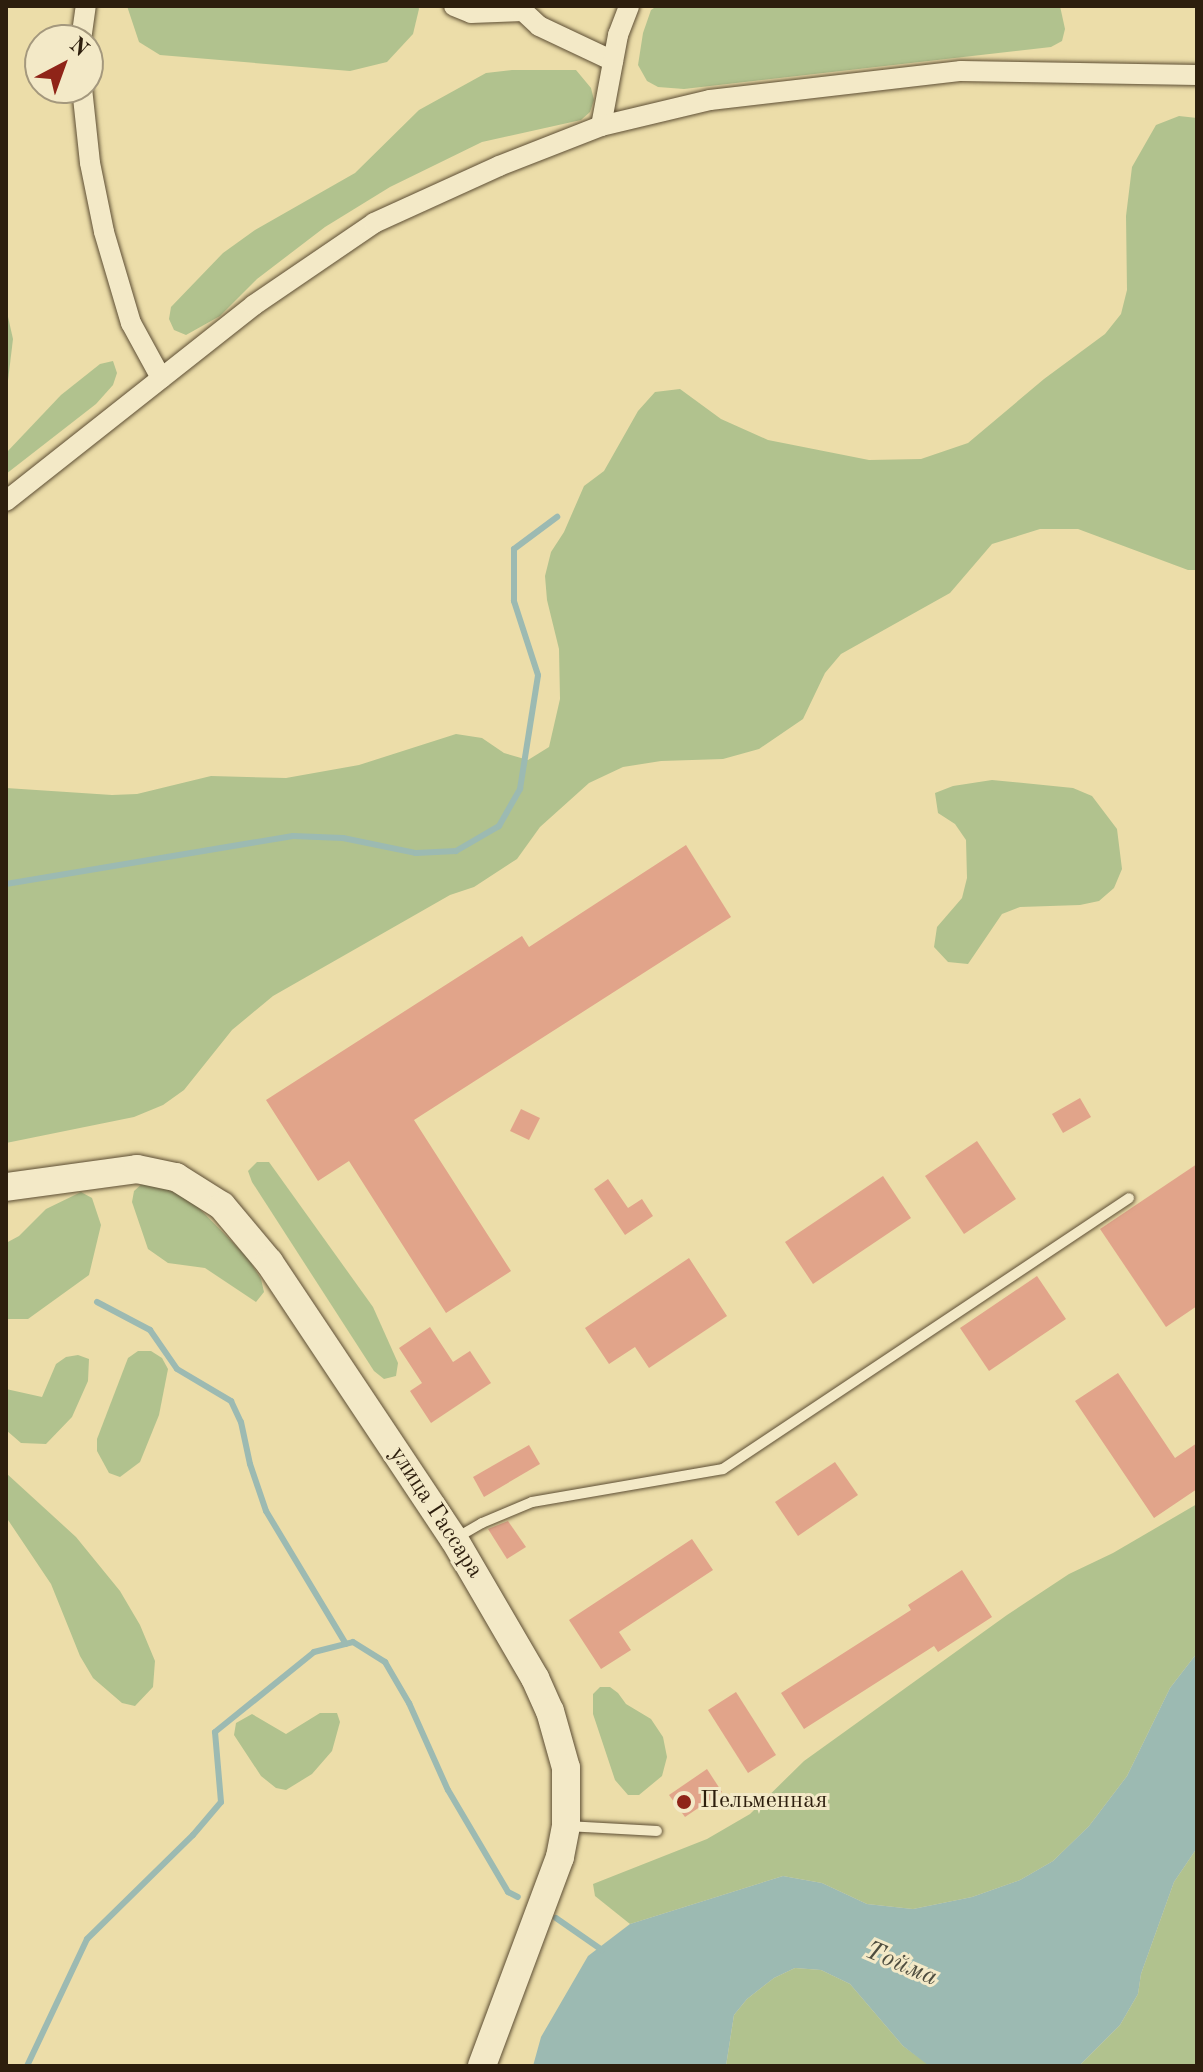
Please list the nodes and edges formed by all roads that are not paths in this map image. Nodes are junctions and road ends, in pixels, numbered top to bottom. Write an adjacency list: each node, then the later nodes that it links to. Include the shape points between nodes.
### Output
1 (454, 6): 3 (street, via 471,13)
2 (629, 6): 4 (street)
3 (523, 9): 4 (street, via 539,26)
4 (613, 61): 7 (street)
5 (1197, 75): 7 (street, via 961,71 710,100)
6 (84, 104): 8 (street, via 104,232 131,323)
7 (601, 126): 8 (street, via 374,223 254,305)
8 (161, 378): 9 (street)
9 (6, 501)
10 (6, 1187): 12 (main road, улица Гассара, via 137,1169 176,1177 222,1206 269,1262)
11 (1129, 1198): 12 (lane, via 723,1469 532,1502)
12 (454, 1539): 13 (main road, улица Гассара, via 550,1711 566,1768)
13 (566, 1826): 14 (lane); 15 (main road, улица Гассара, via 560,1857)
14 (657, 1831)
15 (482, 2066)

